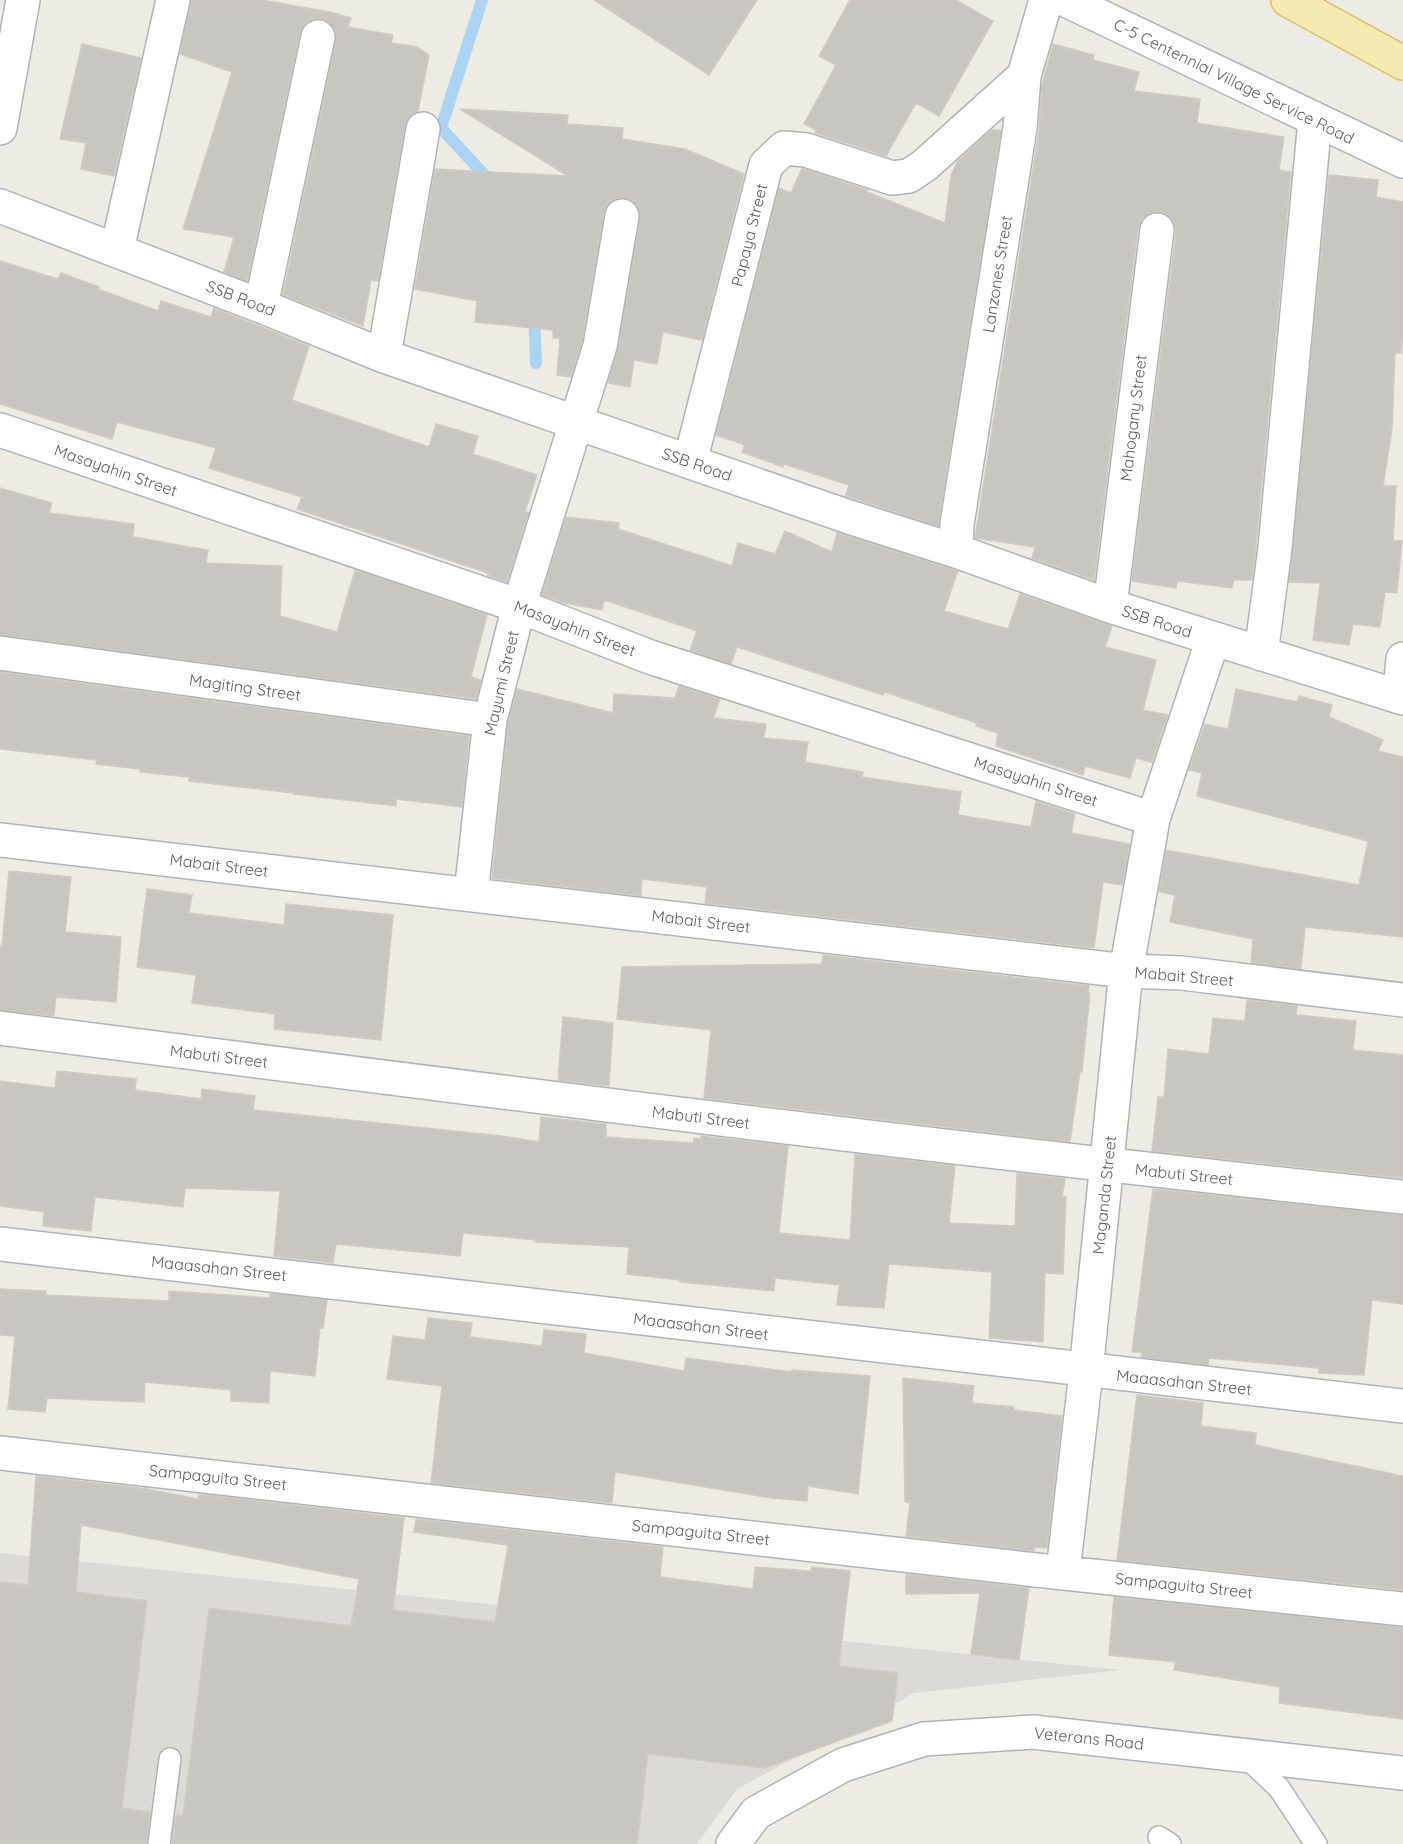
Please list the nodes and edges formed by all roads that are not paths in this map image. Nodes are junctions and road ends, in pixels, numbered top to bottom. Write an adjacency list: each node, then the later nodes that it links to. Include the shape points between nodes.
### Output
1 (23, 0): 10 (street)
2 (174, 0): 16 (street)
3 (1046, 0): 8 (street, Lanzones Street)
4 (1066, 0): 9 (street, C-5 Centennial Village Service Road)
5 (1288, 0): 7 (main road)
6 (318, 37): 17 (street)
7 (1403, 63)
8 (1024, 76): 21 (street, Papaya Street, via 909,176 892,178 806,150 784,148 766,165); 22 (street, Lanzones Street, via 1020,128 957,524)
9 (1314, 120): 12 (street, C-5 Centennial Village Service Road); 27 (street, via 1275,548)
10 (0, 128)
11 (423, 129): 18 (street)
12 (1403, 161)
13 (0, 206): 16 (street, SSB Road)
14 (622, 216): 20 (street, Mayumi Street, via 600,346)
15 (1157, 230): 24 (street, Mahogany Street)
16 (117, 250): 17 (street, SSB Road)
17 (261, 306): 18 (street, SSB Road)
18 (384, 356): 20 (street, SSB Road)
19 (0, 430): 23 (street, Masayahin Street)
20 (573, 432): 21 (street, SSB Road); 23 (street, Mayumi Street)
21 (690, 462): 22 (street, SSB Road)
22 (956, 551): 24 (street, SSB Road)
23 (519, 606): 30 (street, Mayumi Street); 31 (street, Masayahin Street, via 650,657)
24 (1110, 606): 25 (street, SSB Road)
25 (1213, 639): 27 (street, SSB Road); 31 (street, Maganda Street)
26 (0, 653): 30 (street, Magiting Street)
27 (1261, 654): 29 (street, SSB Road)
28 (1403, 659): 29 (street)
29 (1401, 697)
30 (490, 720): 33 (street, Mayumi Street)
31 (1153, 819): 34 (street, Maganda Street)
32 (0, 840): 33 (street, Mabait Street)
33 (471, 894): 34 (street, Mabait Street)
34 (1126, 971): 35 (street, Mabait Street); 37 (street, Maganda Street)
35 (1403, 1000)
36 (0, 1028): 37 (street, Mabuti Street)
37 (1107, 1166): 38 (street, Mabuti Street); 40 (street, Maganda Street)
38 (1403, 1197)
39 (0, 1245): 40 (street, Maaasahan Street)
40 (1086, 1372): 41 (street, Maaasahan Street); 43 (street, Maganda Street)
41 (1403, 1406)
42 (0, 1453): 43 (street, Sampaguita Street)
43 (1064, 1572): 44 (street, Sampaguita Street)
44 (1403, 1609)
45 (1245, 1755): 47 (street, Veterans Road); 49 (street, Veterans Road, via 1033,1732 924,1739 843,1765 756,1813); 50 (lane, via 1279,1788)
46 (170, 1759): 48 (lane)
47 (1403, 1773)
48 (159, 1844)
49 (733, 1844)
50 (1316, 1844)

